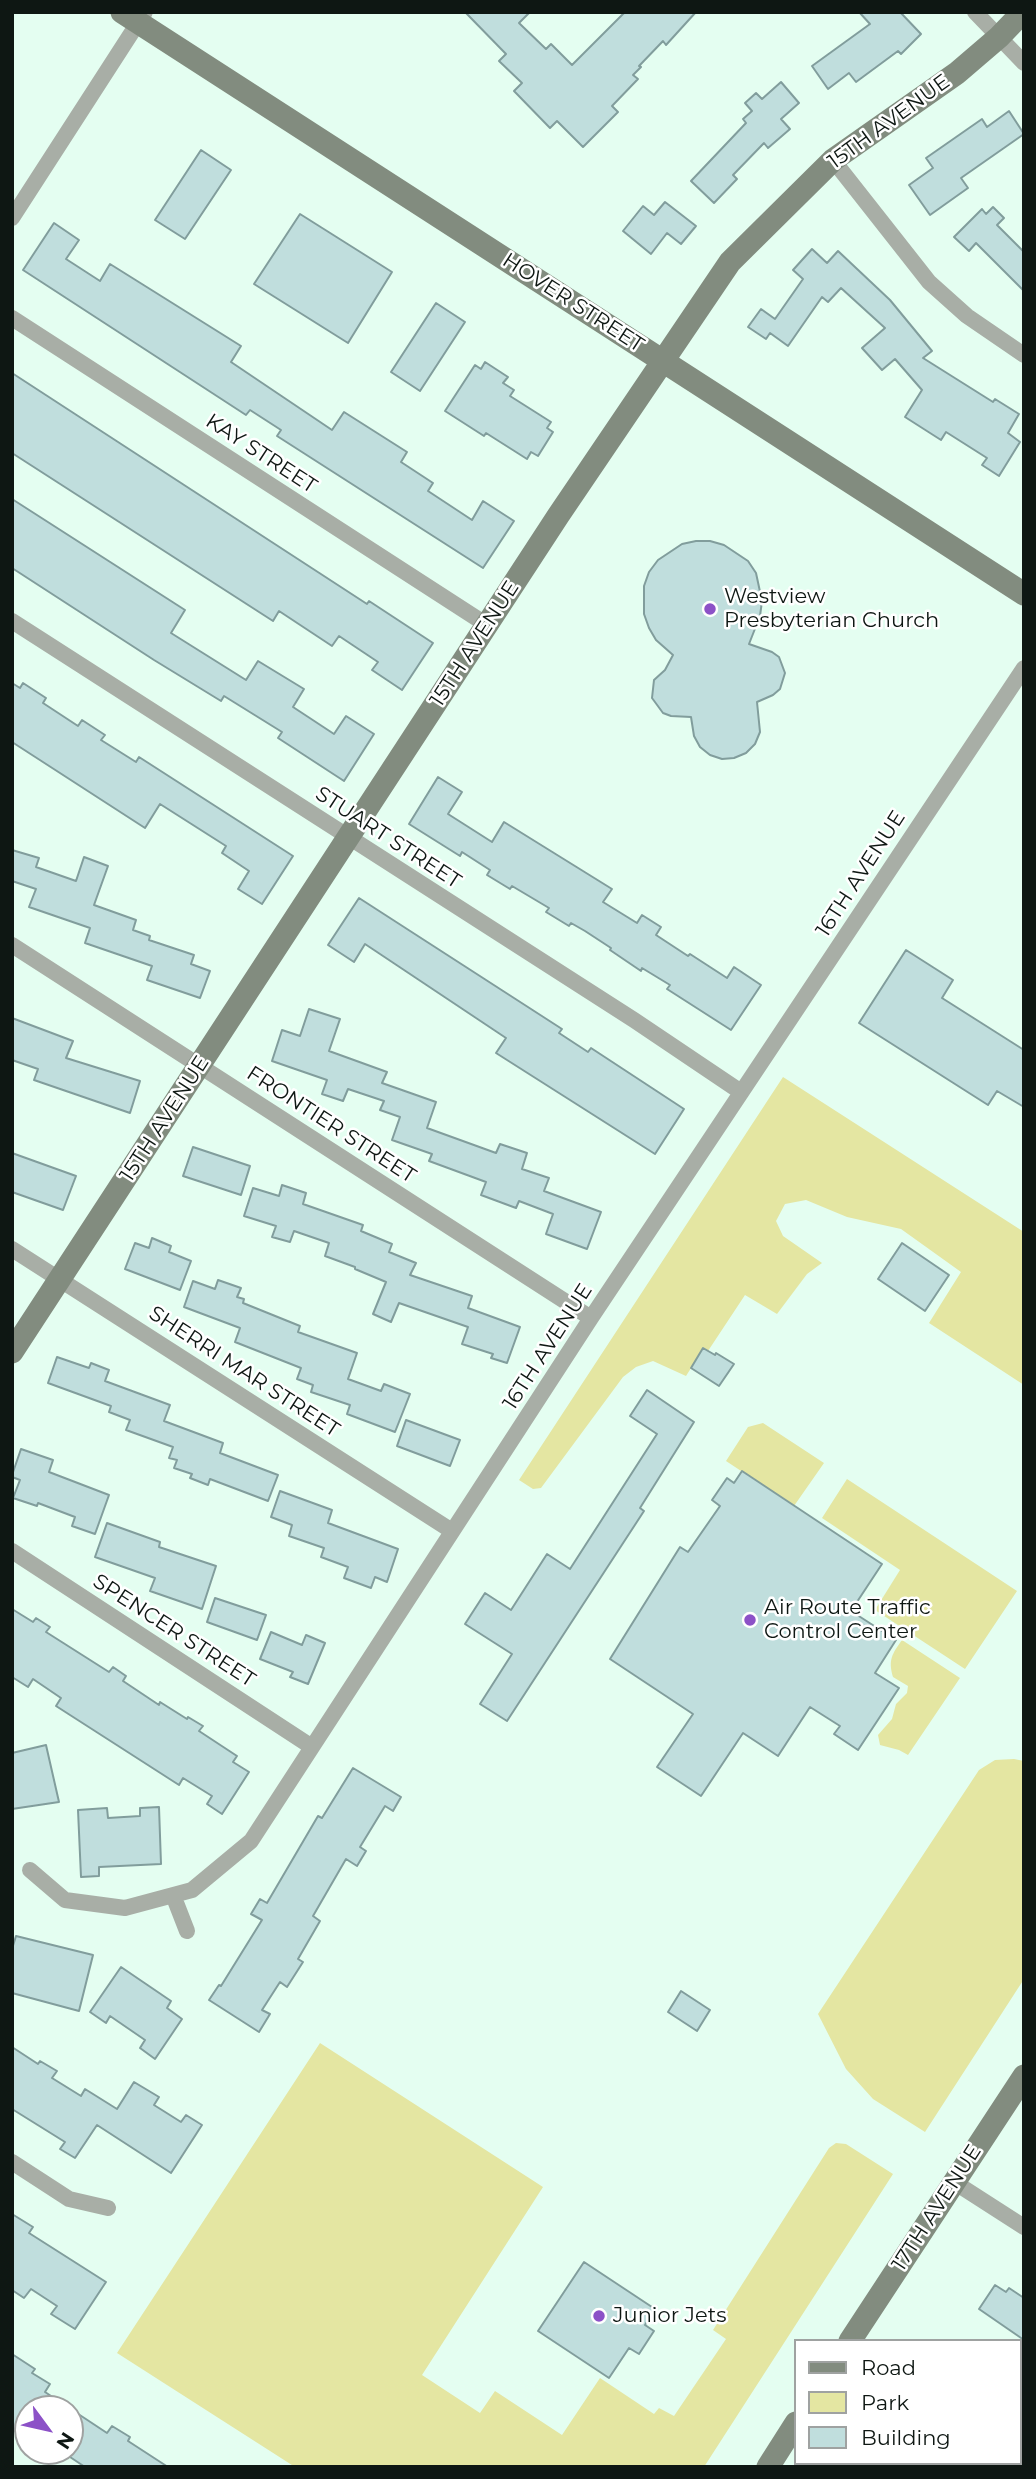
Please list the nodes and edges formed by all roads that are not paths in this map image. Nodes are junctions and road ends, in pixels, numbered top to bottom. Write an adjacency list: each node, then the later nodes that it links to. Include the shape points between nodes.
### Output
1 (975, 12): 4 (street)
2 (1023, 12): 4 (street, 15TH AVENUE)
3 (135, 16): 7 (street); 10 (street, HOVER STREET)
4 (999, 37): 5 (street); 6 (street, 15TH AVENUE, via 957,73)
5 (1024, 63)
6 (833, 160): 9 (street, via 929,282 967,316); 10 (street, 15TH AVENUE, via 730,262)
7 (12, 218)
8 (12, 318): 13 (street, KAY STREET)
9 (1024, 355)
10 (662, 360): 11 (street, HOVER STREET); 13 (street, 15TH AVENUE)
11 (1024, 594)
12 (12, 621): 15 (street, STUART STREET)
13 (487, 625): 15 (street, 15TH AVENUE)
14 (1024, 668): 18 (street, 16TH AVENUE)
15 (349, 838): 17 (street, 15TH AVENUE); 18 (street, STUART STREET)
16 (12, 945): 17 (street, FRONTIER STREET)
17 (201, 1066): 20 (street, 15TH AVENUE); 21 (street, FRONTIER STREET)
18 (741, 1092): 21 (street, 16TH AVENUE)
19 (12, 1249): 20 (street, SHERRI MAR STREET)
20 (59, 1279): 22 (street, 15TH AVENUE); 23 (street, SHERRI MAR STREET)
21 (592, 1318): 23 (street, 16TH AVENUE)
22 (12, 1352)
23 (452, 1531): 25 (street, 16TH AVENUE)
24 (12, 1551): 25 (street, SPENCER STREET)
25 (312, 1747): 27 (street, 16TH AVENUE, via 251,1841 192,1890)
26 (30, 1870): 27 (street, 16TH AVENUE, via 65,1900 125,1908)
27 (173, 1895): 28 (street)
28 (187, 1931)
29 (1024, 2076): 31 (street, 17TH AVENUE)
30 (12, 2162): 32 (street, via 69,2199)
31 (954, 2182): 33 (street); 34 (street, 17TH AVENUE)
32 (107, 2207)
33 (1024, 2227)
34 (851, 2339)
35 (794, 2426): 36 (street)
36 (768, 2467)

